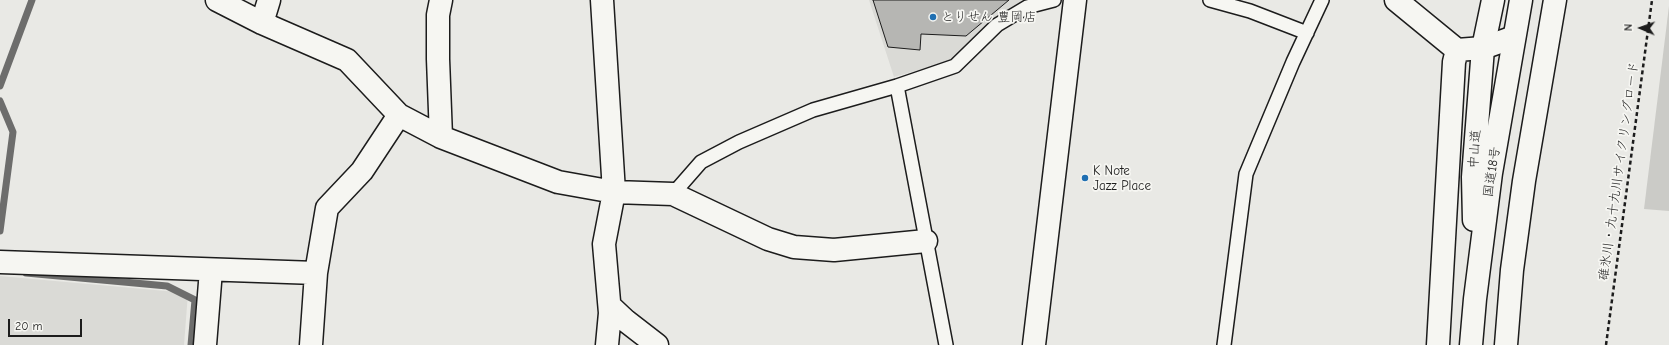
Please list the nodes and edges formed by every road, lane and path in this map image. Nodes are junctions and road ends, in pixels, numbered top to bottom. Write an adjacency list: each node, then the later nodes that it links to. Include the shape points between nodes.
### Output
1 (217, 0): 14 (main road)
2 (269, 0): 14 (main road)
3 (441, 0): 21 (main road, via 438,15 438,59)
4 (602, 0): 22 (main road)
5 (1054, 0): 19 (lane, via 1027,7 997,25 955,66)
6 (1075, 0): 35 (main road)
7 (1210, 0): 15 (lane, via 1250,11)
8 (1322, 0): 15 (lane)
9 (1396, 0): 18 (main road)
10 (1492, 0): 17 (main road, 中山道)
11 (1521, 0): 16 (main road, 国道18号)
12 (1555, 0): 39 (main road, via 1524,181 1512,270)
13 (1652, 0): 40 (path, 碓氷川・九十九川サイクリングロード)
14 (262, 23): 20 (main road, via 347,60)
15 (1307, 33): 36 (lane, via 1246,174)
16 (1514, 37): 17 (main road); 28 (main road, 国道18号, via 1491,172)
17 (1483, 48): 18 (main road); 28 (main road, 中山道, via 1473,176)
18 (1457, 50): 37 (main road, via 1454,62)
19 (897, 86): 23 (lane, via 813,110 739,142 701,162); 24 (lane)
20 (399, 115): 21 (main road); 27 (main road, via 362,171 327,208)
21 (441, 137): 22 (main road, via 558,182)
22 (614, 192): 23 (main road); 29 (main road, via 604,244)
23 (673, 194): 24 (main road, via 768,239 794,247 834,250)
24 (926, 241): 34 (lane)
25 (0, 262): 26 (main road)
26 (211, 270): 27 (main road); 30 (main road)
27 (316, 273): 31 (main road)
28 (1475, 299): 38 (main road, 国道18号)
29 (610, 306): 32 (main road); 33 (main road)
30 (205, 345)
31 (311, 345)
32 (607, 345)
33 (657, 345)
34 (946, 345)
35 (1034, 345)
36 (1224, 345)
37 (1438, 345)
38 (1472, 345)
39 (1506, 345)
40 (1606, 345)

